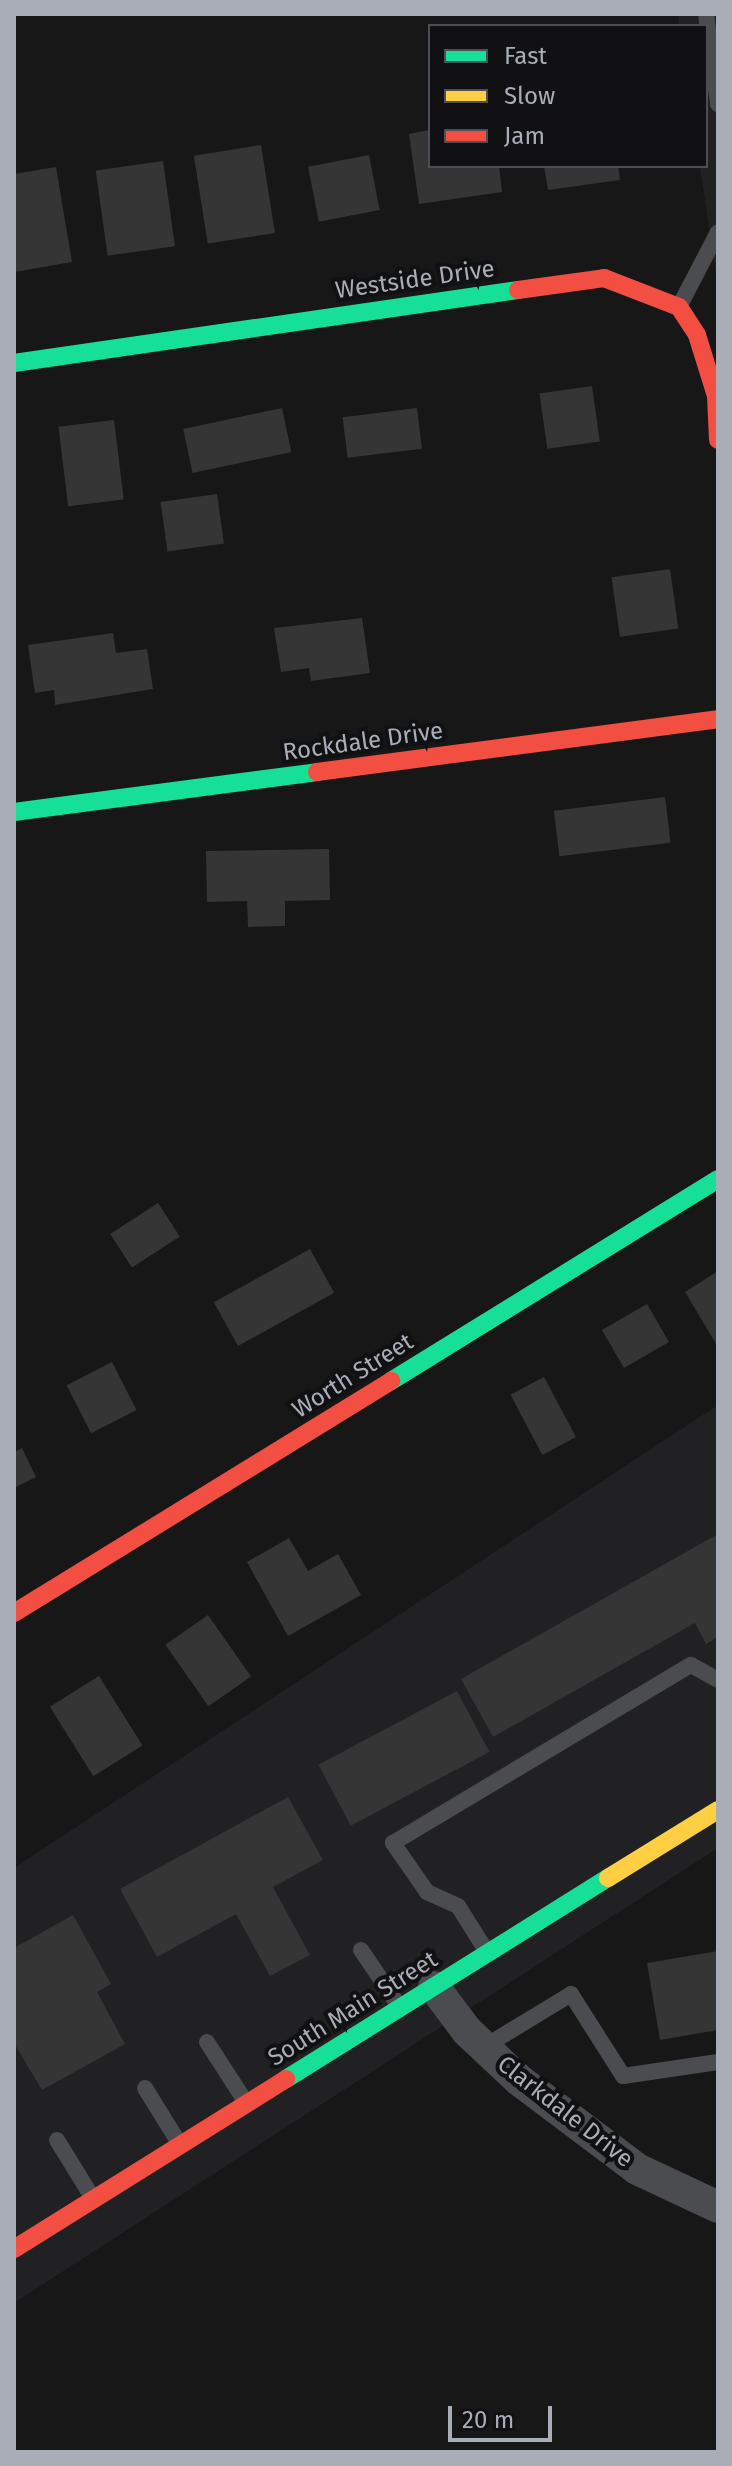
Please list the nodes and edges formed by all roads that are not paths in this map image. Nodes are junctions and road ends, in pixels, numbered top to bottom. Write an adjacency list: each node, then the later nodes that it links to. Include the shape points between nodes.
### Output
1 (708, 29): 2 (lane)
2 (718, 104)
3 (718, 232): 4 (lane)
4 (679, 307): 5 (street, Westside Drive, via 604,278); 6 (street, via 697,335 716,396)
5 (14, 363)
6 (718, 440)
7 (718, 719): 8 (street, Rockdale Drive)
8 (14, 812)
9 (718, 1179): 10 (street, Worth Street)
10 (14, 1613)
11 (718, 1680): 14 (lane, via 691,1665 393,1843 427,1892 458,1906)
12 (718, 1810): 14 (street, South Main Street)
13 (361, 1950): 16 (lane)
14 (488, 1953): 15 (street, South Main Street)
15 (434, 1987): 16 (street, South Main Street); 18 (street, Clarkdale Drive)
16 (400, 2007): 21 (street, South Main Street)
17 (207, 2042): 21 (lane)
18 (484, 2047): 19 (lane, via 571,1994 623,2076); 25 (street, Clarkdale Drive, via 637,2169)
19 (718, 2062)
20 (145, 2088): 23 (lane)
21 (247, 2103): 23 (street, South Main Street)
22 (57, 2140): 24 (lane)
23 (180, 2145): 24 (street, South Main Street)
24 (93, 2199): 26 (street, South Main Street)
25 (718, 2207)
26 (14, 2249)

